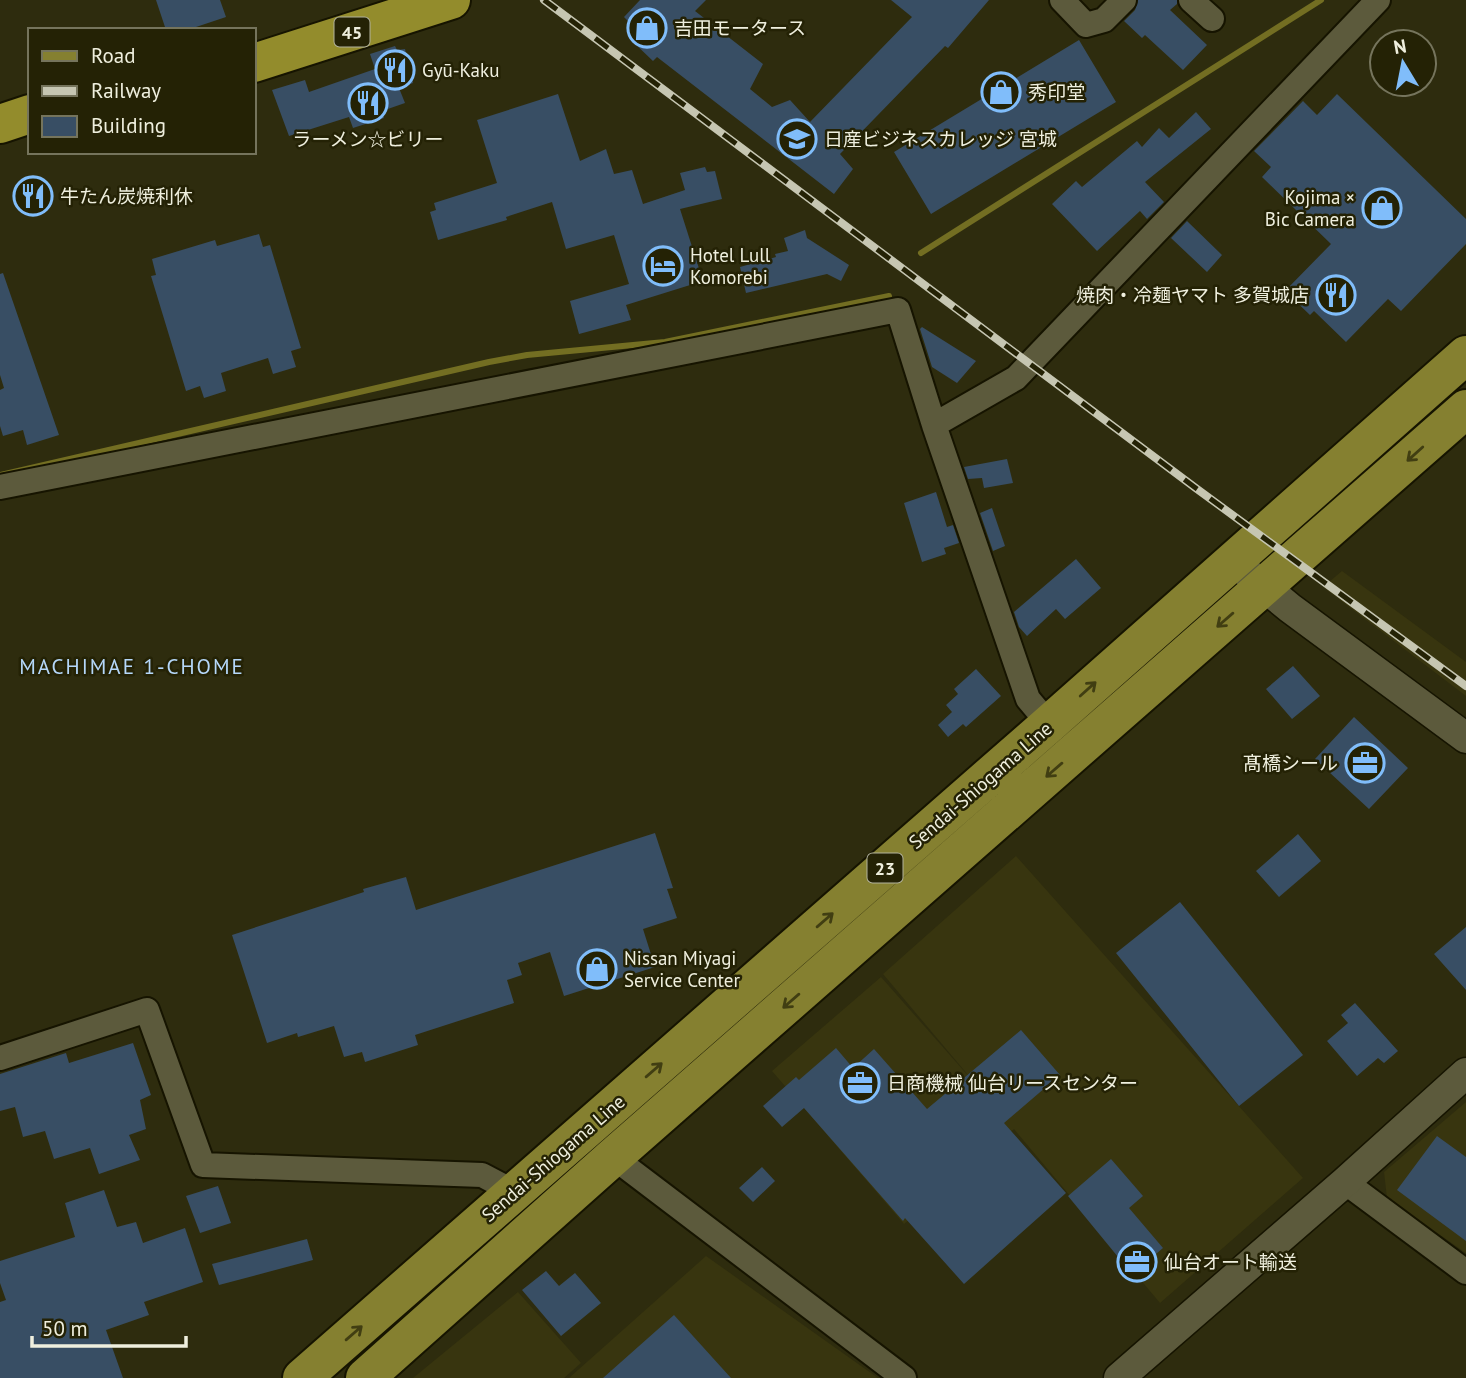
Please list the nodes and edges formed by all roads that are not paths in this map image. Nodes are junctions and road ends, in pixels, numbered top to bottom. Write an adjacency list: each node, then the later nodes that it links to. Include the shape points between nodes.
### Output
1 (373, 0): 8 (highway, 45)
2 (451, 0): 9 (highway, 45)
3 (1062, 0): 4 (street, via 1086,25 1104,20)
4 (1124, 0)
5 (1191, 0): 7 (street)
6 (1378, 0): 16 (street, via 1016,378)
7 (1212, 19)
8 (256, 39)
9 (256, 62)
10 (28, 115): 11 (highway)
11 (0, 124)
12 (28, 136): 13 (highway)
13 (0, 145)
14 (1466, 355): 18 (main road, Sendai-Shiogama Line / 23)
15 (1466, 409): 19 (main road, Sendai-Shiogama Line / 23, one-way to 19)
16 (934, 425): 17 (street, via 898,310); 20 (street, via 1028,699)
17 (0, 487)
18 (1233, 561): 19 (street); 20 (main road, Sendai-Shiogama Line / 23, one-way to 18)
19 (1264, 587): 21 (street); 24 (main road, Sendai-Shiogama Line / 23, one-way to 24)
20 (1049, 724): 26 (main road, Sendai-Shiogama Line / 23, one-way to 20)
21 (1466, 738)
22 (0, 1058): 26 (street, via 147,1010 203,1165 482,1175)
23 (1466, 1073): 25 (street)
24 (613, 1157): 29 (main road, Sendai-Shiogama Line / 23); 30 (street)
25 (1345, 1182): 27 (street); 31 (street)
26 (514, 1192): 28 (main road, Sendai-Shiogama Line / 23, one-way to 26)
27 (1466, 1272)
28 (302, 1378)
29 (365, 1378)
30 (904, 1378)
31 (1119, 1378)

